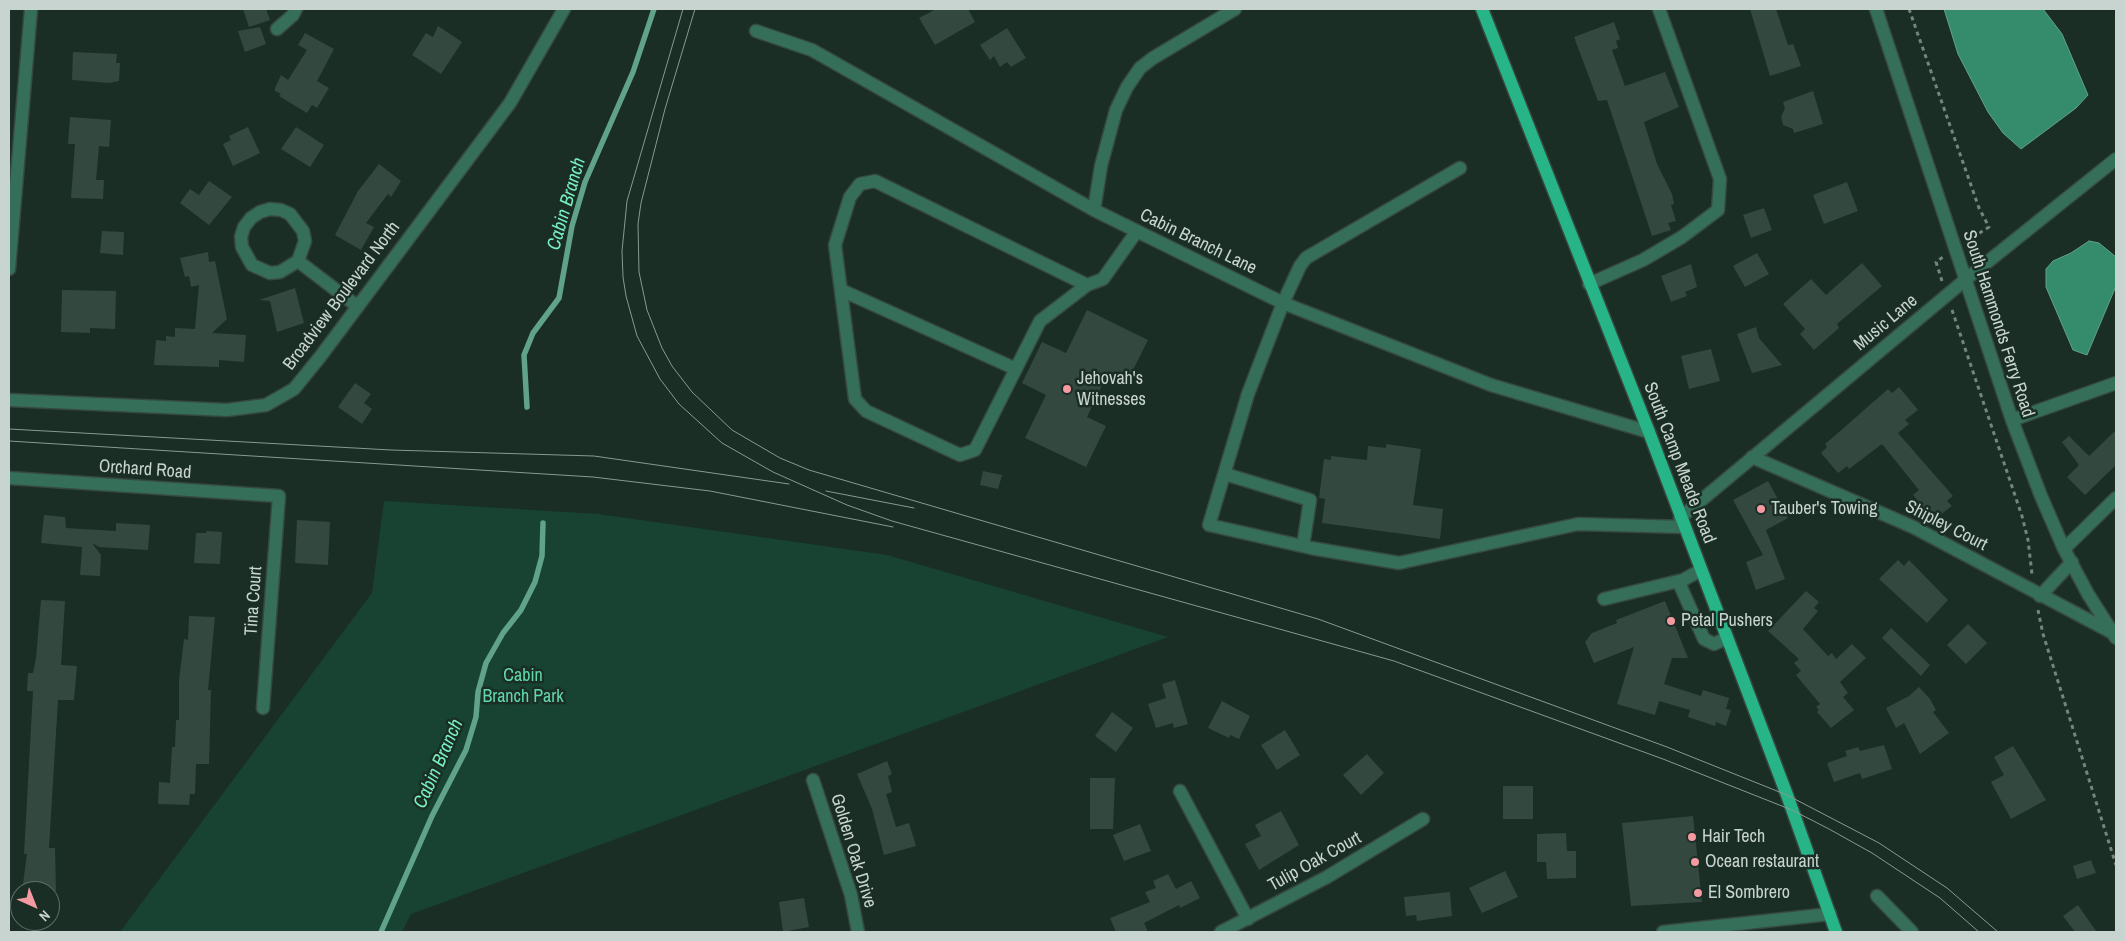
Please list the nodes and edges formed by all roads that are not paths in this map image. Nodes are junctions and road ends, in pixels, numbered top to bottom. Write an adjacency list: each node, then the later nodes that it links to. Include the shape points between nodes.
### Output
1 (31, 9): 15 (street)
2 (296, 9): 8 (street)
3 (564, 9): 21 (street, Broadview Boulevard North, via 510,103)
4 (1235, 9): 12 (street, via 1140,68 1116,110)
5 (1482, 9): 17 (main road, South Camp Meade Road)
6 (1659, 9): 17 (street, via 1720,179 1718,210 1643,260)
7 (1876, 9): 16 (street, South Hammonds Ferry Road)
8 (277, 29)
9 (756, 31): 12 (street, Cabin Branch Lane, via 812,50)
10 (2116, 159): 16 (street, Music Lane)
11 (1460, 168): 20 (street, via 1306,258)
12 (1094, 210): 13 (street, Cabin Branch Lane)
13 (1137, 231): 18 (street, via 1103,279); 20 (street, Cabin Branch Lane)
14 (298, 261): 14 (street, via 280,272 260,270 252,265 242,247 244,226 260,212 270,209 290,214 303,231 304,246); 21 (street)
15 (9, 269)
16 (1965, 280): 25 (street, South Hammonds Ferry Road); 27 (street, Music Lane)
17 (1589, 284): 26 (main road, South Camp Meade Road)
18 (1086, 285): 19 (street, via 875,181 860,184 850,197 834,245); 22 (street, via 1040,321)
19 (841, 290): 22 (street); 22 (street, via 855,399 866,412 960,455 975,450)
20 (1283, 303): 26 (street, Cabin Branch Lane, via 1491,384); 28 (street, via 1248,394)
21 (357, 306): 24 (street, Broadview Boulevard North, via 294,389 266,405 227,410)
22 (1016, 369)
23 (2116, 383): 25 (street)
24 (9, 400)
25 (2012, 420): 34 (street, South Hammonds Ferry Road)
26 (1649, 432): 32 (main road, South Camp Meade Road)
27 (1752, 457): 32 (street, Music Lane); 38 (street, Shipley Court, via 1913,527)
28 (1224, 474): 33 (street, via 1310,500); 33 (street, via 1209,525)
29 (9, 478): 30 (street, Orchard Road)
30 (279, 496): 42 (street, Tina Court)
31 (2116, 498): 34 (street)
32 (1682, 522): 33 (street, via 1578,524 1399,563); 36 (main road, South Camp Meade Road)
33 (1303, 546)
34 (2064, 549): 35 (street, South Hammonds Ferry Road)
35 (2072, 562): 38 (street); 40 (street, South Hammonds Ferry Road)
36 (1702, 570): 37 (street); 41 (main road, South Camp Meade Road)
37 (1683, 580): 39 (street); 41 (street, via 1680,585 1704,639 1714,644)
38 (2040, 596): 40 (street, Shipley Court)
39 (1604, 600)
40 (2115, 636)
41 (1727, 638): 47 (main road, South Camp Meade Road)
42 (263, 708)
43 (814, 780): 49 (street, Golden Oak Drive, via 851,895)
44 (1180, 791): 48 (street)
45 (1424, 819): 48 (street, Tulip Oak Court, via 1327,877)
46 (1877, 896): 53 (street)
47 (1830, 914): 51 (street); 52 (main road, South Camp Meade Road)
48 (1248, 919): 50 (street, Tulip Oak Court)
49 (858, 932)
50 (1221, 932)
51 (1663, 932)
52 (1836, 932)
53 (1912, 932)

